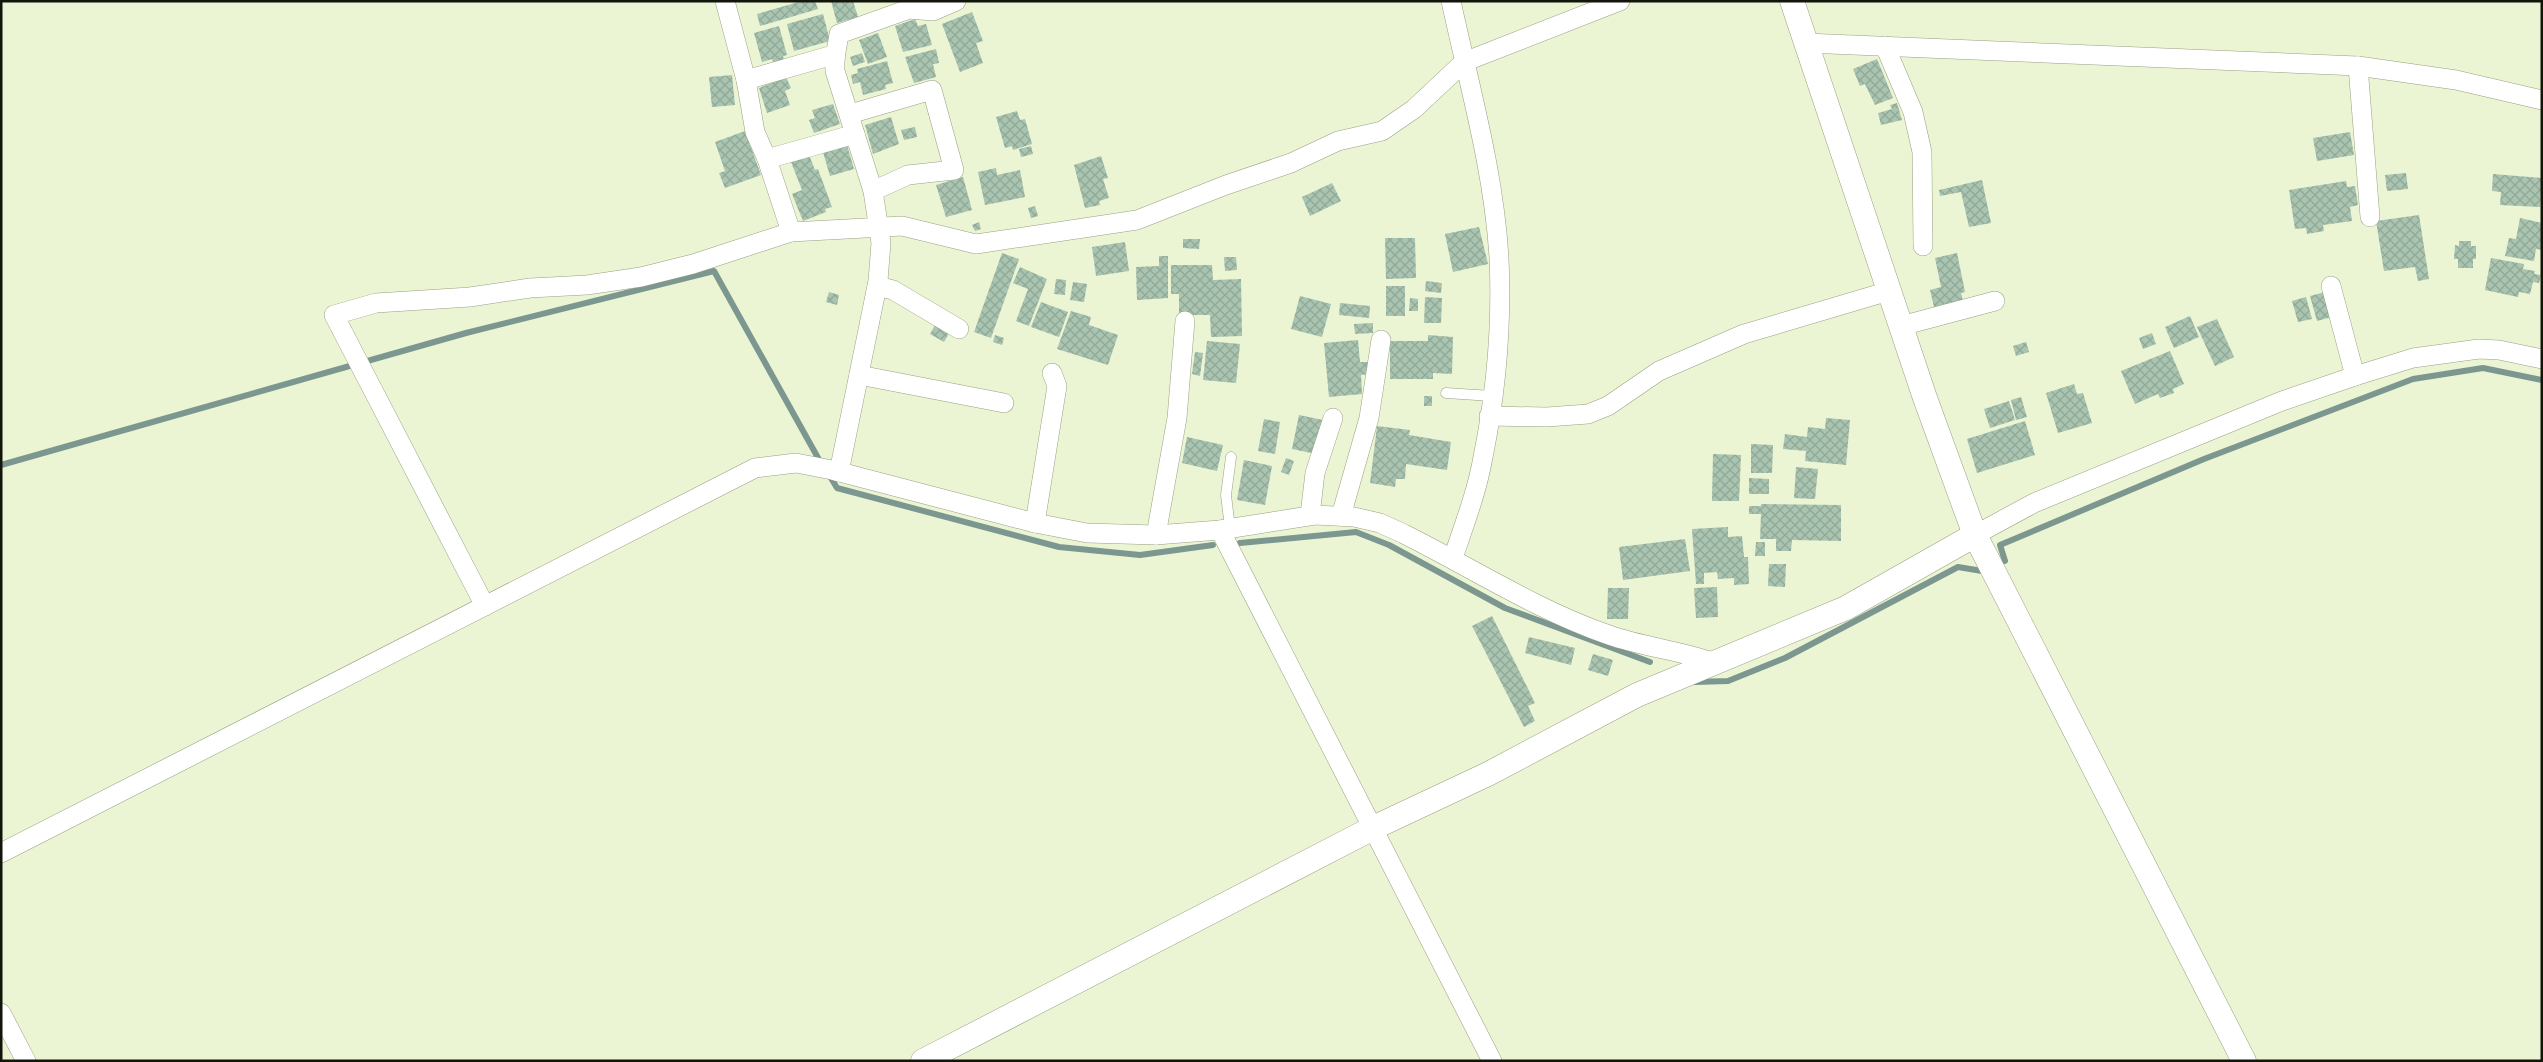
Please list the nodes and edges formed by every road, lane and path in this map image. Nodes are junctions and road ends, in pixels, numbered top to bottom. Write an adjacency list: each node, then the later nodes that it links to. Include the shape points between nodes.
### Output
1 (725, 1): 11 (street)
2 (956, 1): 8 (street, via 933,11 909,9 839,34)
3 (1451, 1): 9 (street)
4 (1620, 1): 9 (street)
5 (1792, 1): 6 (street)
6 (1805, 43): 7 (street); 23 (street)
7 (1885, 46): 10 (street); 20 (street, via 1912,112 1922,152)
8 (833, 56): 11 (street); 13 (street)
9 (1464, 62): 18 (street, via 1414,109 1382,131 1338,142 1291,163 1137,220 976,244 902,226); 34 (street, via 1493,199 1499,256 1498,340)
10 (2358, 66): 12 (street, via 2456,80); 17 (street)
11 (746, 80): 15 (street, via 755,132)
12 (2542, 100)
13 (850, 114): 14 (street); 16 (street, via 932,90 954,170 908,175)
14 (855, 134): 15 (street); 16 (street)
15 (767, 159): 19 (street)
16 (873, 191): 18 (street)
17 (2370, 217)
18 (880, 227): 19 (street); 21 (street)
19 (791, 232): 47 (street, via 641,277 470,297 376,303 334,315)
20 (1923, 246)
21 (877, 286): 27 (street, via 892,290); 31 (street)
22 (2331, 286): 32 (street)
23 (1889, 291): 26 (street); 36 (street, via 1744,334 1659,371 1608,406 1588,414)
24 (1995, 301): 26 (street)
25 (1185, 321): 44 (street, via 1177,418)
26 (1901, 326): 45 (street)
27 (959, 329)
28 (1381, 340): 41 (street, via 1369,418)
29 (2542, 358): 32 (street, via 2479,349 2413,358)
30 (1052, 373): 42 (street, via 1056,386)
31 (859, 375): 35 (street); 39 (street)
32 (2355, 376): 45 (street, via 2282,401 2034,503)
33 (1446, 393): 34 (lane)
34 (1492, 396): 36 (street)
35 (1004, 403)
36 (1489, 416): 46 (street, via 1484,457)
37 (1333, 418): 40 (street, via 1315,473)
38 (1230, 456): 43 (lane)
39 (835, 471): 42 (street); 47 (street, via 796,463 755,468)
40 (1310, 515): 41 (street); 43 (street)
41 (1341, 516): 46 (street, via 1380,523)
42 (1034, 523): 44 (street, via 1087,533)
43 (1225, 529): 44 (street); 49 (street)
44 (1156, 535)
45 (1974, 535): 48 (street, via 1846,608); 55 (street)
46 (1452, 558): 48 (street, via 1550,612 1610,635)
47 (485, 606): 50 (street)
48 (1712, 662): 49 (street)
49 (1373, 828): 53 (street); 54 (street)
50 (1, 853)
51 (1, 1013): 52 (street)
52 (26, 1061)
53 (923, 1061)
54 (1492, 1061)
55 (2244, 1061)

